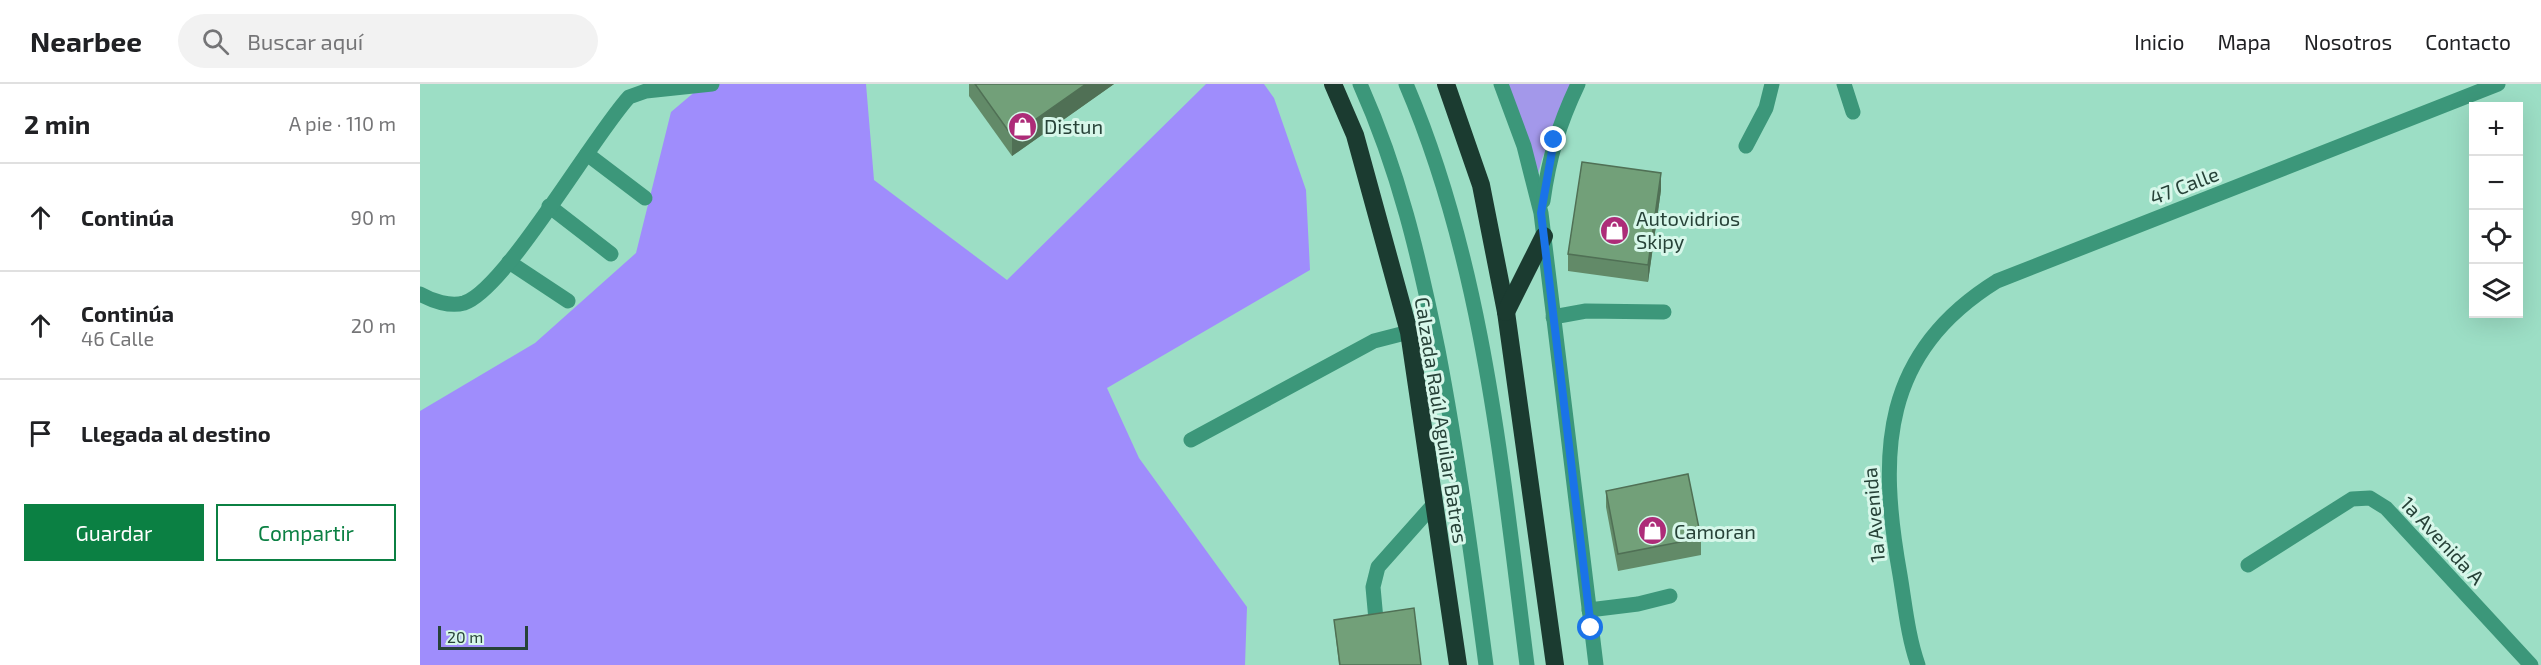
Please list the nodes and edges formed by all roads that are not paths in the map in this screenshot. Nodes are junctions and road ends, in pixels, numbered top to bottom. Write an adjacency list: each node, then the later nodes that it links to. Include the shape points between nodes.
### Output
1 (712, 84): 13 (street, via 646,91 629,97)
2 (1333, 84): 25 (highway, Calzada Raúl Aguilar Batres, via 1355,135)
3 (1360, 84): 34 (street, via 1384,137 1418,250 1459,461)
4 (1406, 84): 35 (street, via 1448,200 1479,338 1503,479)
5 (1446, 84): 22 (highway, via 1481,185)
6 (1501, 84): 16 (street, via 1524,146)
7 (1578, 84): 16 (street, via 1549,158)
8 (1772, 84): 12 (street, via 1766,108)
9 (1844, 84): 11 (street)
10 (2498, 84): 26 (street, 47 Calle, via 1997,281 1966,300 1932,334)
11 (1853, 112)
12 (1746, 146)
13 (587, 154): 14 (street); 15 (street)
14 (645, 198)
15 (549, 206): 18 (street); 19 (street)
16 (1541, 213): 17 (street)
17 (1544, 236): 22 (highway); 24 (street)
18 (610, 254)
19 (509, 261): 20 (street, via 484,289 464,303 443,304); 21 (street)
20 (420, 294)
21 (567, 301)
22 (1506, 312): 36 (highway)
23 (1664, 312): 24 (street, via 1586,311)
24 (1553, 317): 31 (street)
25 (1409, 332): 27 (street, via 1374,341); 28 (highway, Calzada Raúl Aguilar Batres)
26 (1913, 363): 38 (street, 1a Avenida, via 1901,392 1889,456 1892,528)
27 (1191, 440)
28 (1435, 503): 32 (street, via 1378,567 1372,587); 33 (highway, Calzada Raúl Aguilar Batres)
29 (2247, 565): 39 (street, 1a Avenida A, via 2352,499 2370,498 2386,508)
30 (1670, 596): 31 (street)
31 (1589, 610): 37 (street)
32 (1376, 620)
33 (1458, 665)
34 (1486, 665)
35 (1527, 665)
36 (1555, 665)
37 (1596, 665)
38 (1918, 665)
39 (2530, 665)

